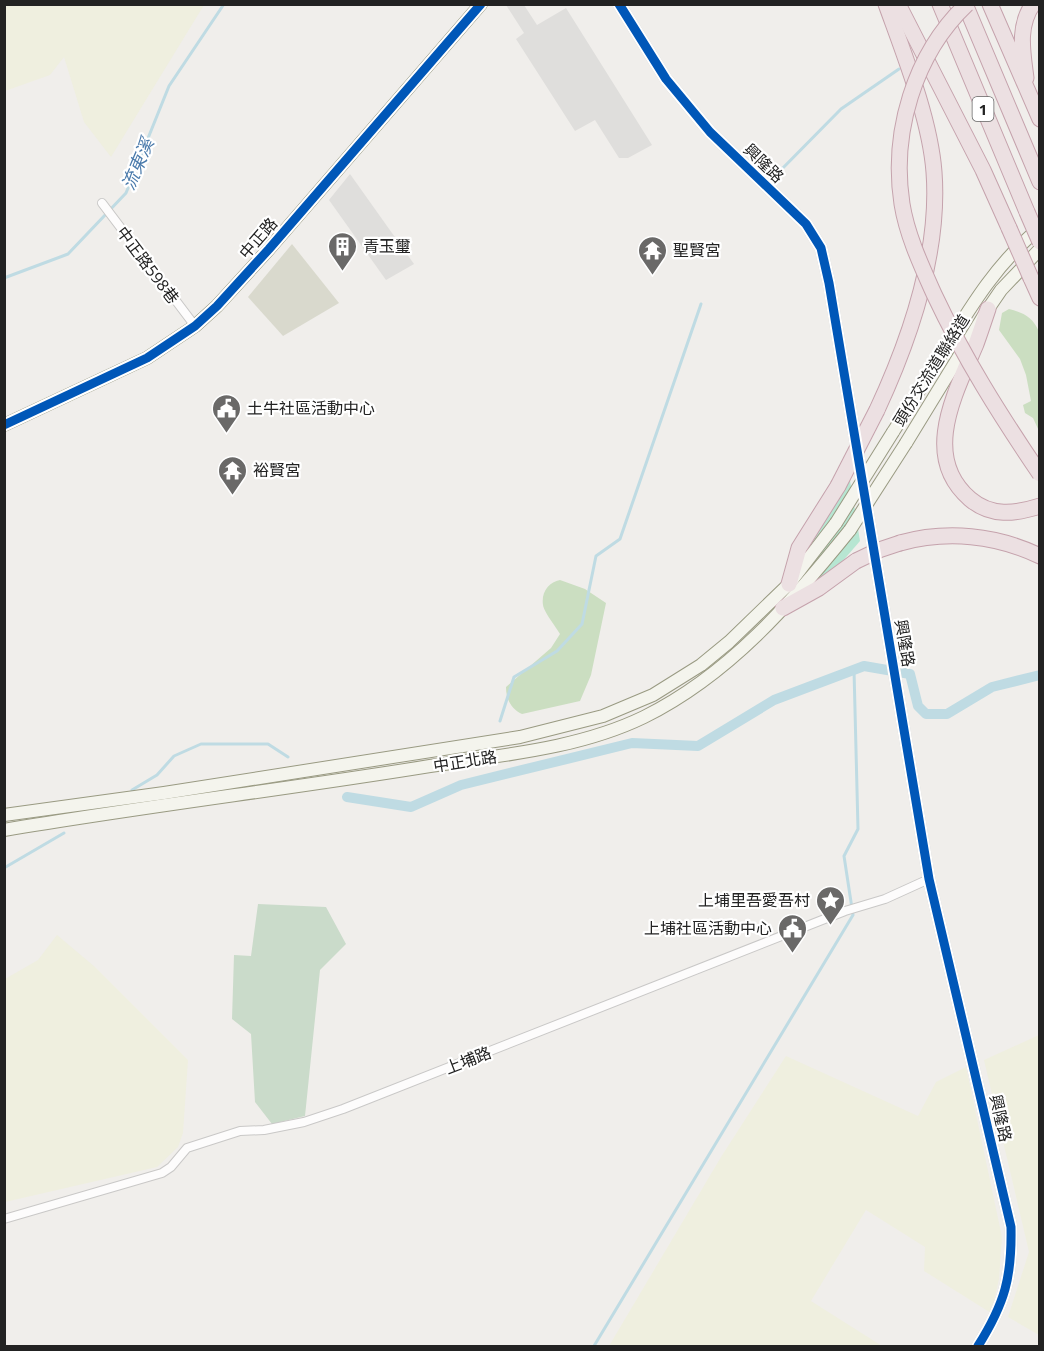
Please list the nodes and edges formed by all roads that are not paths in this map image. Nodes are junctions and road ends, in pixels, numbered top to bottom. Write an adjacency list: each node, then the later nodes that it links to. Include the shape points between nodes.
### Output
1 (481, 4): 18 (main road, 中正路, via 269,249)
2 (619, 4): 29 (street, 興隆路, via 666,78 698,118 806,224 821,248)
3 (886, 4): 25 (highway, bridge, via 909,69 934,171 931,239 919,295 892,378 838,486 799,548)
4 (898, 4): 16 (highway, bridge, via 977,160)
5 (940, 4): 14 (highway, 1, bridge)
6 (966, 4): 11 (highway, 1); 20 (highway, bridge, via 938,40 915,82 906,110 899,158 902,204 922,268 954,337 1000,416)
7 (990, 4): 9 (highway)
8 (1033, 4): 9 (highway, via 1022,32)
9 (1028, 90): 10 (highway)
10 (1040, 119)
11 (1040, 182)
12 (102, 203): 18 (street, 中正路598巷)
13 (1040, 228): 22 (main road, 頭份交流道聯絡道, bridge, via 1013,252 987,285)
14 (1040, 242)
15 (1040, 249): 17 (main road, 頭份交流道聯絡道)
16 (1040, 298)
17 (987, 309): 21 (highway, via 953,398 944,442 946,456 963,492 982,507 1004,513); 23 (main road, 頭份交流道聯絡道, bridge)
18 (195, 326): 19 (main road, 中正路, via 147,358)
19 (4, 425)
20 (1040, 474)
21 (1040, 506)
22 (836, 523): 25 (main road, 中正北路)
23 (849, 530): 26 (main road, 中正北路)
24 (1040, 556): 26 (highway, bridge, via 1004,543 933,536 900,543 856,561)
25 (789, 584): 27 (main road, 中正北路, via 729,642 676,682 627,707 582,723 520,738)
26 (783, 608): 28 (main road, 中正北路, via 733,657 694,688 643,717 585,738 295,788)
27 (4, 815)
28 (4, 830)
29 (929, 879): 30 (street, 上埔路, via 343,1109 304,1122 240,1131 187,1148 162,1173); 31 (street, 興隆路, via 1011,1227 1009,1279 1000,1308)
30 (4, 1219)
31 (978, 1347)

